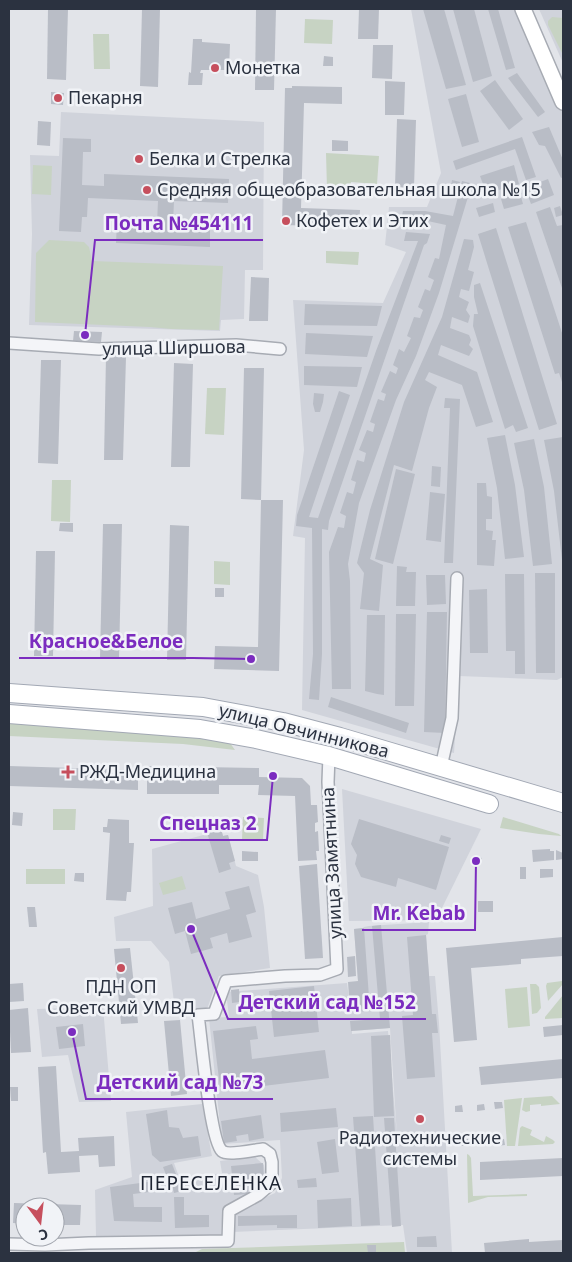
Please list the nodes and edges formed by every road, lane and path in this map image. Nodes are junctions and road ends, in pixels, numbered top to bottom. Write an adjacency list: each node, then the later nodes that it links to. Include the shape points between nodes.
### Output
1 (523, 9): 2 (main road)
2 (563, 102)
3 (9, 343): 4 (street, улица Ширшова, via 99,349 236,345)
4 (280, 350)
5 (457, 578): 9 (street, via 452,718)
6 (9, 693): 9 (main road, улица Овчинникова, via 203,707 293,724)
7 (9, 714): 8 (main road, улица Овчинникова, via 200,730)
8 (329, 756): 11 (main road, улица Овчинникова); 13 (street, улица Замятнина, via 337,969 320,975 226,981 214,1014 198,1014 216,1144 228,1153 263,1149 270,1154 272,1183 229,1211 228,1241)
9 (441, 767): 10 (main road, улица Овчинникова)
10 (563, 803)
11 (489, 804)
12 (9, 1244): 14 (street)
13 (181, 1248): 14 (street, via 89,1243)
14 (45, 1249)

